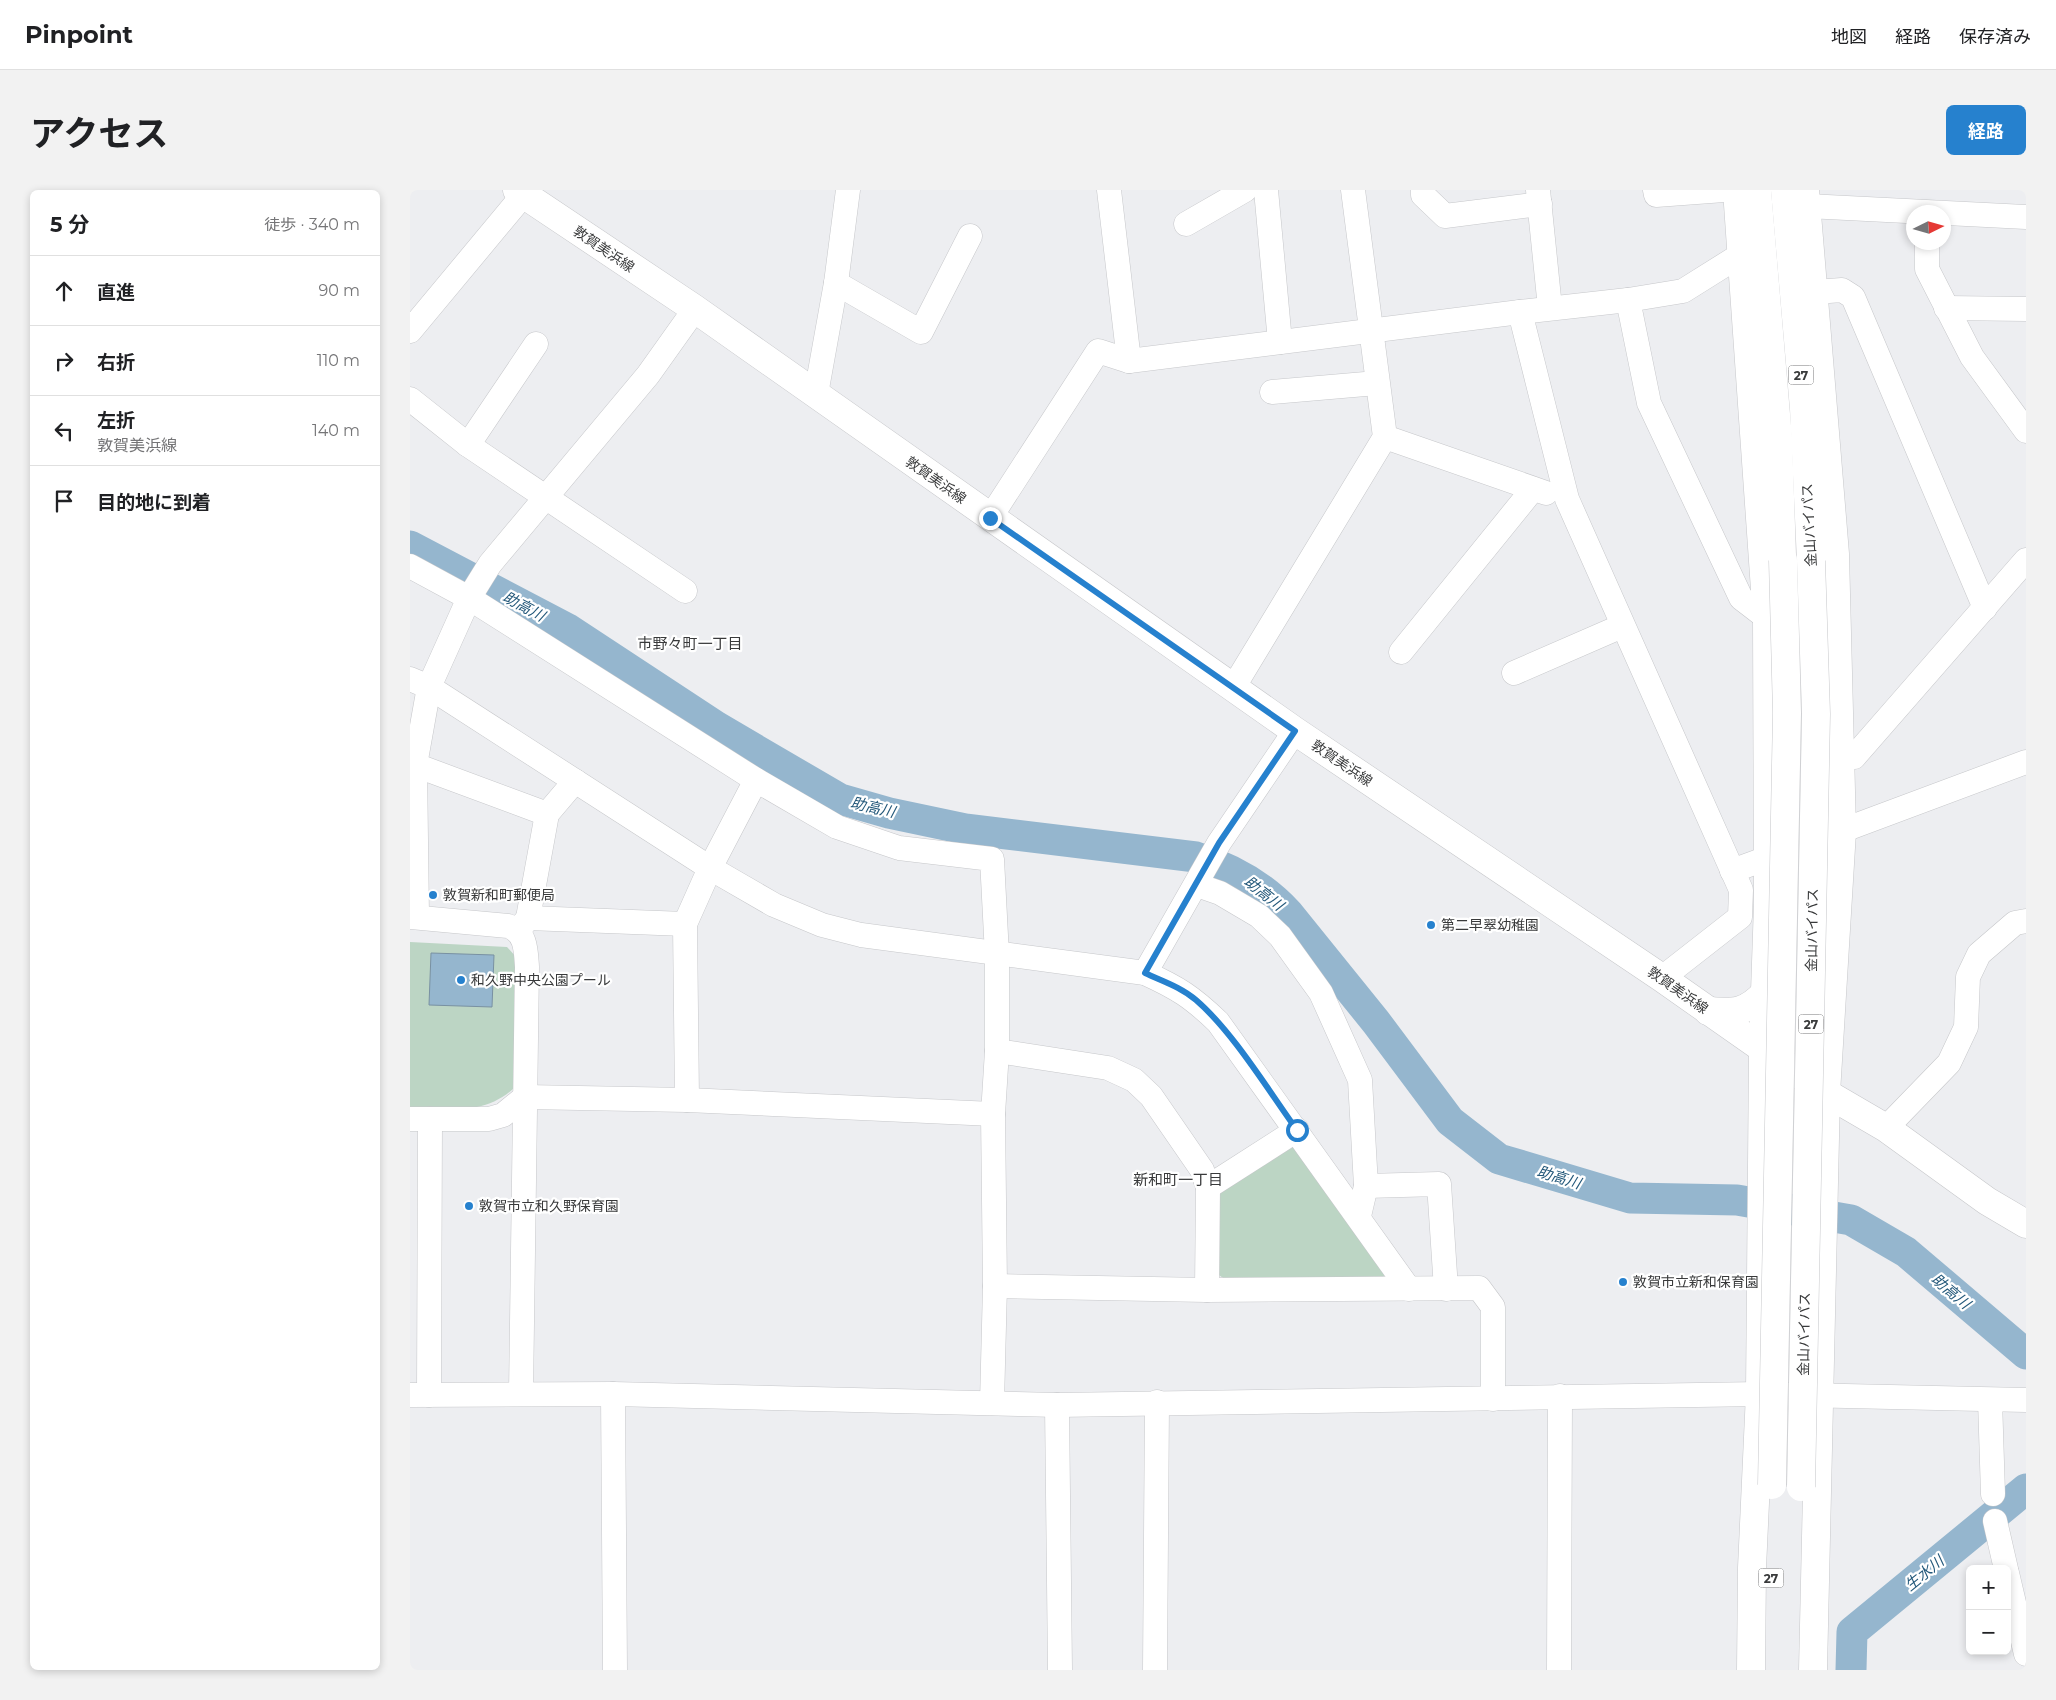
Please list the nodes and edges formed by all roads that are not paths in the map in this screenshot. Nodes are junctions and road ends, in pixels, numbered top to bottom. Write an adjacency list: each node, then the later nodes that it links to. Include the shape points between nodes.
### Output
1 (848, 190): 21 (street)
2 (1109, 190): 33 (street)
3 (1245, 190): 17 (street)
4 (1266, 190): 31 (street)
5 (1353, 190): 29 (street)
6 (1423, 190): 13 (street, via 1423,195 1445,216)
7 (1655, 190): 8 (street, via 1656,195)
8 (1724, 190)
9 (1737, 190): 20 (main road)
10 (1757, 190): 118 (main road, 金山バイパス / 27, bridge, via 1778,438 1787,713)
11 (1785, 190): 119 (main road, 金山バイパス / 27, bridge, via 1804,409 1816,714)
12 (520, 192): 26 (main road, 敦賀美浜線); 30 (street)
13 (1539, 197): 24 (street)
14 (1806, 198): 15 (street); 22 (main road)
15 (1928, 204): 16 (street)
16 (2026, 217)
17 (1186, 224)
18 (970, 236): 21 (street, via 921,332)
19 (1927, 250): 25 (street, via 1927,269)
20 (1742, 254): 23 (street, via 1683,291); 50 (main road)
21 (836, 283): 36 (street)
22 (1815, 292): 49 (street, via 1842,290 1853,298); 57 (main road, via 1835,554)
23 (1628, 300): 24 (street); 50 (street, via 1649,403 1741,598)
24 (1550, 308): 28 (street)
25 (1946, 308): 27 (street); 38 (street, via 1972,357)
26 (694, 309): 36 (main road, 敦賀美浜線); 42 (street, via 648,375)
27 (2026, 309)
28 (1520, 312): 29 (street); 43 (street)
29 (1370, 330): 31 (street); 34 (street)
30 (410, 331)
31 (1280, 342): 33 (street)
32 (536, 344): 40 (street)
33 (1129, 361): 44 (street, via 1098,352)
34 (1377, 384): 35 (street); 39 (street)
35 (1272, 392)
36 (816, 394): 44 (main road, 敦賀美浜線)
37 (413, 408): 40 (street)
38 (2026, 431)
39 (1385, 437): 41 (street); 55 (street)
40 (468, 445): 42 (street)
41 (1533, 490): 43 (street); 52 (street)
42 (546, 498): 47 (street); 48 (street, via 490,564)
43 (1568, 499): 51 (street)
44 (990, 518): 55 (main road, 敦賀美浜線)
45 (2026, 560): 49 (street)
46 (410, 566): 48 (street)
47 (685, 590)
48 (469, 598): 54 (street); 60 (street)
49 (1985, 608): 57 (street, via 1854,757)
50 (1767, 618): 64 (main road)
51 (1622, 626): 53 (street); 66 (street)
52 (1401, 652)
53 (1514, 673)
54 (419, 683): 59 (street); 61 (street)
55 (1233, 688): 56 (main road, 敦賀美浜線)
56 (1295, 731): 67 (street, via 1219,843); 74 (main road, 敦賀美浜線)
57 (1839, 758): 63 (main road)
58 (2026, 762): 63 (street)
59 (415, 765): 62 (street); 68 (street)
60 (756, 780): 65 (street); 72 (street, via 837,827 899,848 992,859)
61 (576, 782): 62 (street); 65 (street)
62 (547, 814): 70 (street)
63 (1842, 831): 64 (street); 79 (main road)
64 (1768, 858): 66 (street); 75 (main road)
65 (710, 868): 71 (street); 72 (street, via 774,905 822,924 861,935)
66 (1732, 871): 74 (street, via 1741,890 1740,917)
67 (1196, 885): 73 (street); 86 (street, via 1220,894 1259,916 1280,936 1321,993 1360,1080)
68 (414, 917): 70 (street)
69 (2026, 921): 84 (street, via 2014,922 1979,954 1968,977 1966,1027 1949,1063)
70 (523, 924): 71 (street); 80 (street, via 527,961)
71 (685, 924): 81 (street)
72 (997, 955): 73 (street); 77 (street)
73 (1145, 973): 85 (street, via 1178,988 1218,1022)
74 (1662, 978): 76 (main road, 敦賀美浜線)
75 (1765, 993): 76 (main road, via 1753,1005 1735,1013); 78 (main road)
76 (1708, 1011): 78 (main road, 敦賀美浜線)
77 (997, 1051): 82 (street); 87 (street, via 1108,1068 1134,1080 1182,1140 1202,1170)
78 (1763, 1051): 79 (main road, 敦賀美浜線); 98 (main road)
79 (1826, 1093): 84 (main road, 敦賀美浜線); 101 (main road)
80 (525, 1097): 81 (street); 83 (street, via 503,1115 489,1119); 96 (street)
81 (687, 1100): 82 (street)
82 (994, 1114): 91 (street)
83 (420, 1119): 88 (street)
84 (1886, 1128): 90 (main road, 敦賀美浜線, via 1988,1201)
85 (1297, 1130): 87 (street); 89 (street)
86 (1366, 1186): 89 (street); 93 (street, via 1439,1184)
87 (1208, 1187): 94 (street)
88 (420, 1211): 95 (street)
89 (1359, 1216): 92 (street)
90 (2026, 1224)
91 (995, 1286): 94 (street); 106 (street)
92 (1409, 1289): 93 (street); 94 (street)
93 (1446, 1289): 102 (street, via 1479,1288 1493,1307)
94 (1207, 1290)
95 (420, 1303): 99 (street)
96 (521, 1394): 97 (street); 99 (street)
97 (613, 1394): 106 (street); 113 (street)
98 (1760, 1394): 100 (street); 101 (street); 117 (main road)
99 (419, 1395)
100 (1560, 1396): 102 (street); 116 (street)
101 (1819, 1396): 103 (street); 120 (main road)
102 (1493, 1399): 105 (street)
103 (1990, 1400): 104 (street); 108 (street)
104 (2026, 1400)
105 (1157, 1402): 107 (street); 115 (street)
106 (992, 1403): 107 (street)
107 (1057, 1405): 114 (street)
108 (1993, 1494)
109 (1995, 1522): 110 (street)
110 (2005, 1565)
111 (2011, 1590): 112 (street)
112 (2026, 1654)
113 (615, 1670)
114 (1060, 1670)
115 (1155, 1670)
116 (1559, 1670)
117 (1751, 1670)
118 (1770, 1670)
119 (1797, 1670)
120 (1813, 1670)

